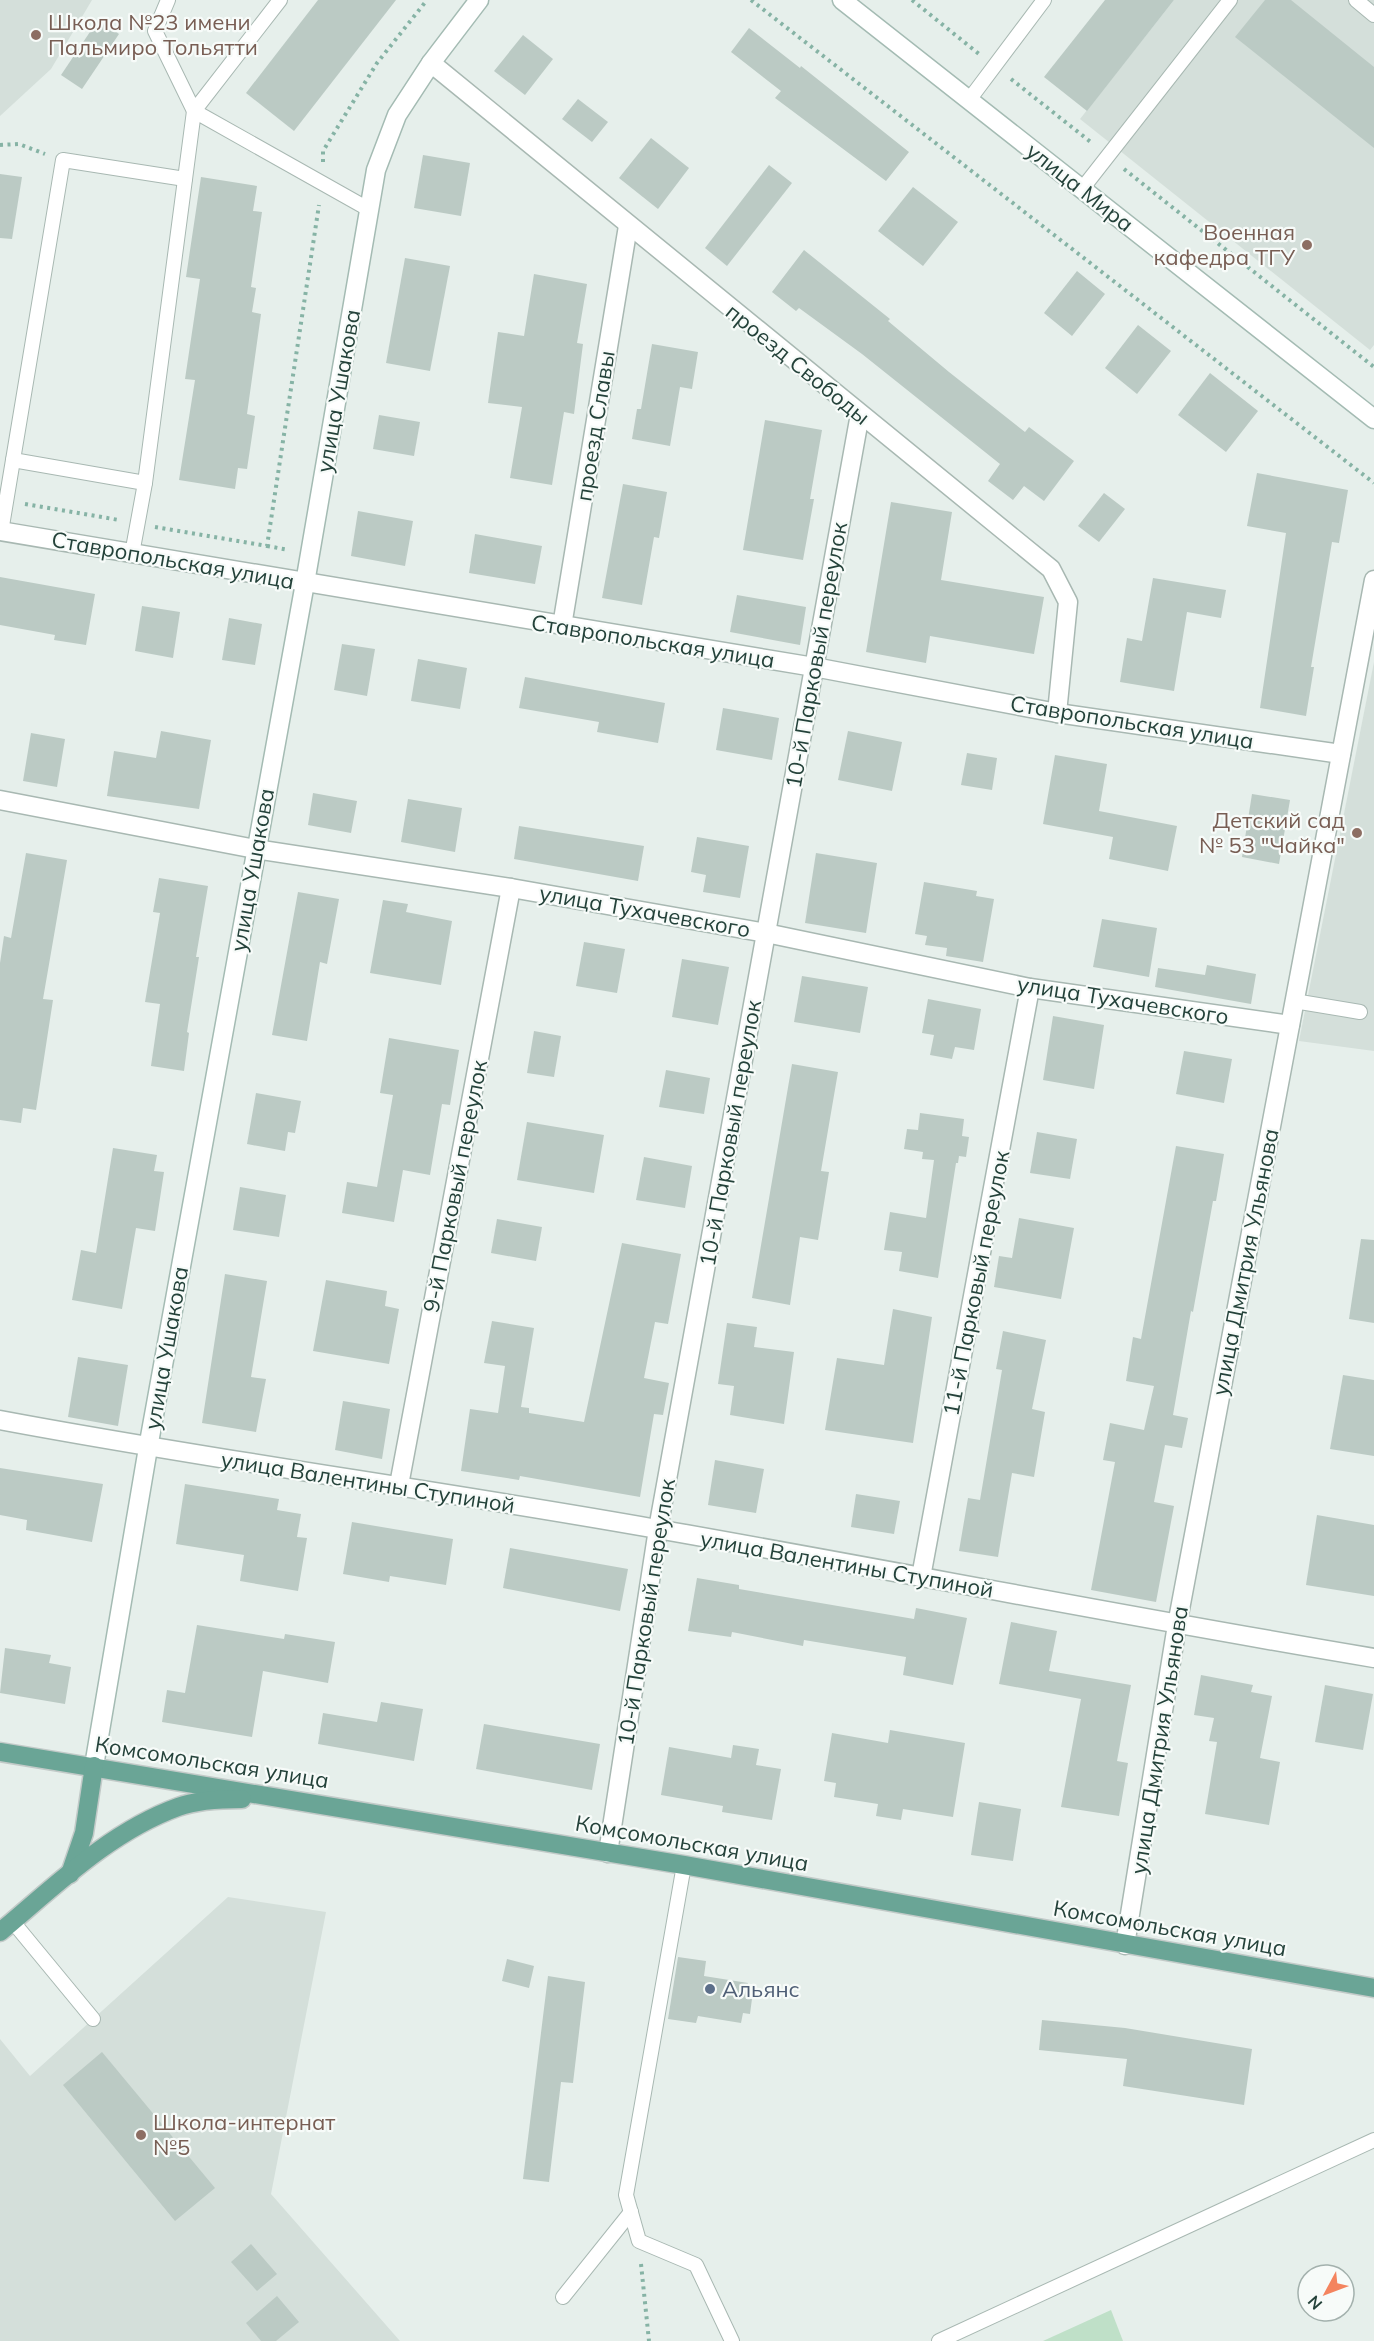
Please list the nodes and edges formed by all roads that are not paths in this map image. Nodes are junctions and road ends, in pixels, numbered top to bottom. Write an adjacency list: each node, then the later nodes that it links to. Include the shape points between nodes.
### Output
1 (168, 0): 11 (lane, via 155,31)
2 (280, 0): 11 (lane)
3 (479, 0): 9 (street, улица Ушакова)
4 (842, 0): 10 (street, улица Мира)
5 (1044, 0): 10 (lane)
6 (1230, 0): 13 (lane)
7 (1356, 0): 8 (lane)
8 (1374, 15)
9 (431, 63): 14 (street, улица Ушакова, via 398,115 376,170); 15 (street, проезд Свободы)
10 (969, 100): 13 (street, улица Мира)
11 (194, 111): 12 (lane); 14 (lane)
12 (185, 179): 18 (lane, via 63,160); 19 (lane)
13 (1082, 189): 17 (street, улица Мира)
14 (370, 210): 23 (street, улица Ушакова)
15 (628, 226): 16 (street, проезд Свободы); 24 (street, проезд Славы)
16 (860, 414): 25 (street, 10-й Парковый переулок); 26 (street, проезд Свободы, via 1051,569 1068,603)
17 (1374, 419)
18 (13, 460): 19 (lane); 20 (lane)
19 (145, 483): 21 (lane)
20 (1, 532): 21 (street, Ставропольская улица)
21 (132, 554): 23 (street, Ставропольская улица)
22 (1374, 580): 27 (street, улица Дмитрия Ульянова)
23 (305, 582): 24 (street, Ставропольская улица); 29 (street, улица Ушакова)
24 (562, 627): 25 (street, Ставропольская улица)
25 (814, 667): 26 (street, Ставропольская улица); 31 (street, 10-й Парковый переулок)
26 (1057, 713): 27 (street, Ставропольская улица)
27 (1341, 754): 33 (street, улица Дмитрия Ульянова)
28 (0, 800): 29 (street, улица Тухачевского)
29 (255, 849): 30 (street, улица Тухачевского); 37 (street, улица Ушакова)
30 (511, 888): 31 (street, улица Тухачевского); 38 (street, 9-й Парковый переулок)
31 (766, 933): 32 (street, улица Тухачевского); 39 (street, 10-й Парковый переулок)
32 (1030, 988): 35 (street, улица Тухачевского); 40 (street, 11-й Парковый переулок)
33 (1294, 1001): 34 (lane); 35 (street, улица Дмитрия Ульянова)
34 (1360, 1012)
35 (1290, 1025): 41 (street, улица Дмитрия Ульянова)
36 (0, 1420): 37 (street, улица Валентины Ступиной)
37 (148, 1448): 38 (street, улица Валентины Ступиной); 44 (street, улица Ушакова)
38 (399, 1485): 39 (street, улица Валентины Ступиной)
39 (658, 1529): 40 (street, улица Валентины Ступиной); 46 (street, 10-й Парковый переулок)
40 (921, 1577): 41 (street, улица Валентины Ступиной)
41 (1177, 1625): 42 (street, улица Валентины Ступиной); 50 (street, улица Дмитрия Ульянова)
42 (1374, 1658)
43 (0, 1752): 44 (main road, Комсомольская улица)
44 (94, 1766): 45 (main road, Комсомольская улица); 48 (main road, via 84,1833)
45 (286, 1799): 46 (main road, Комсомольская улица); 48 (main road, via 222,1799 179,1807 103,1848)
46 (608, 1853): 47 (main road, Комсомольская улица)
47 (684, 1865): 50 (main road, Комсомольская улица); 54 (lane, via 626,2195)
48 (70, 1874): 49 (main road)
49 (6, 1927): 52 (lane)
50 (1125, 1945): 51 (main road, Комсомольская улица)
51 (1374, 1988)
52 (93, 2019)
53 (1374, 2140): 57 (lane)
54 (631, 2212): 55 (lane); 56 (lane, via 639,2241 696,2265)
55 (563, 2297)
56 (732, 2341)
57 (939, 2341)

